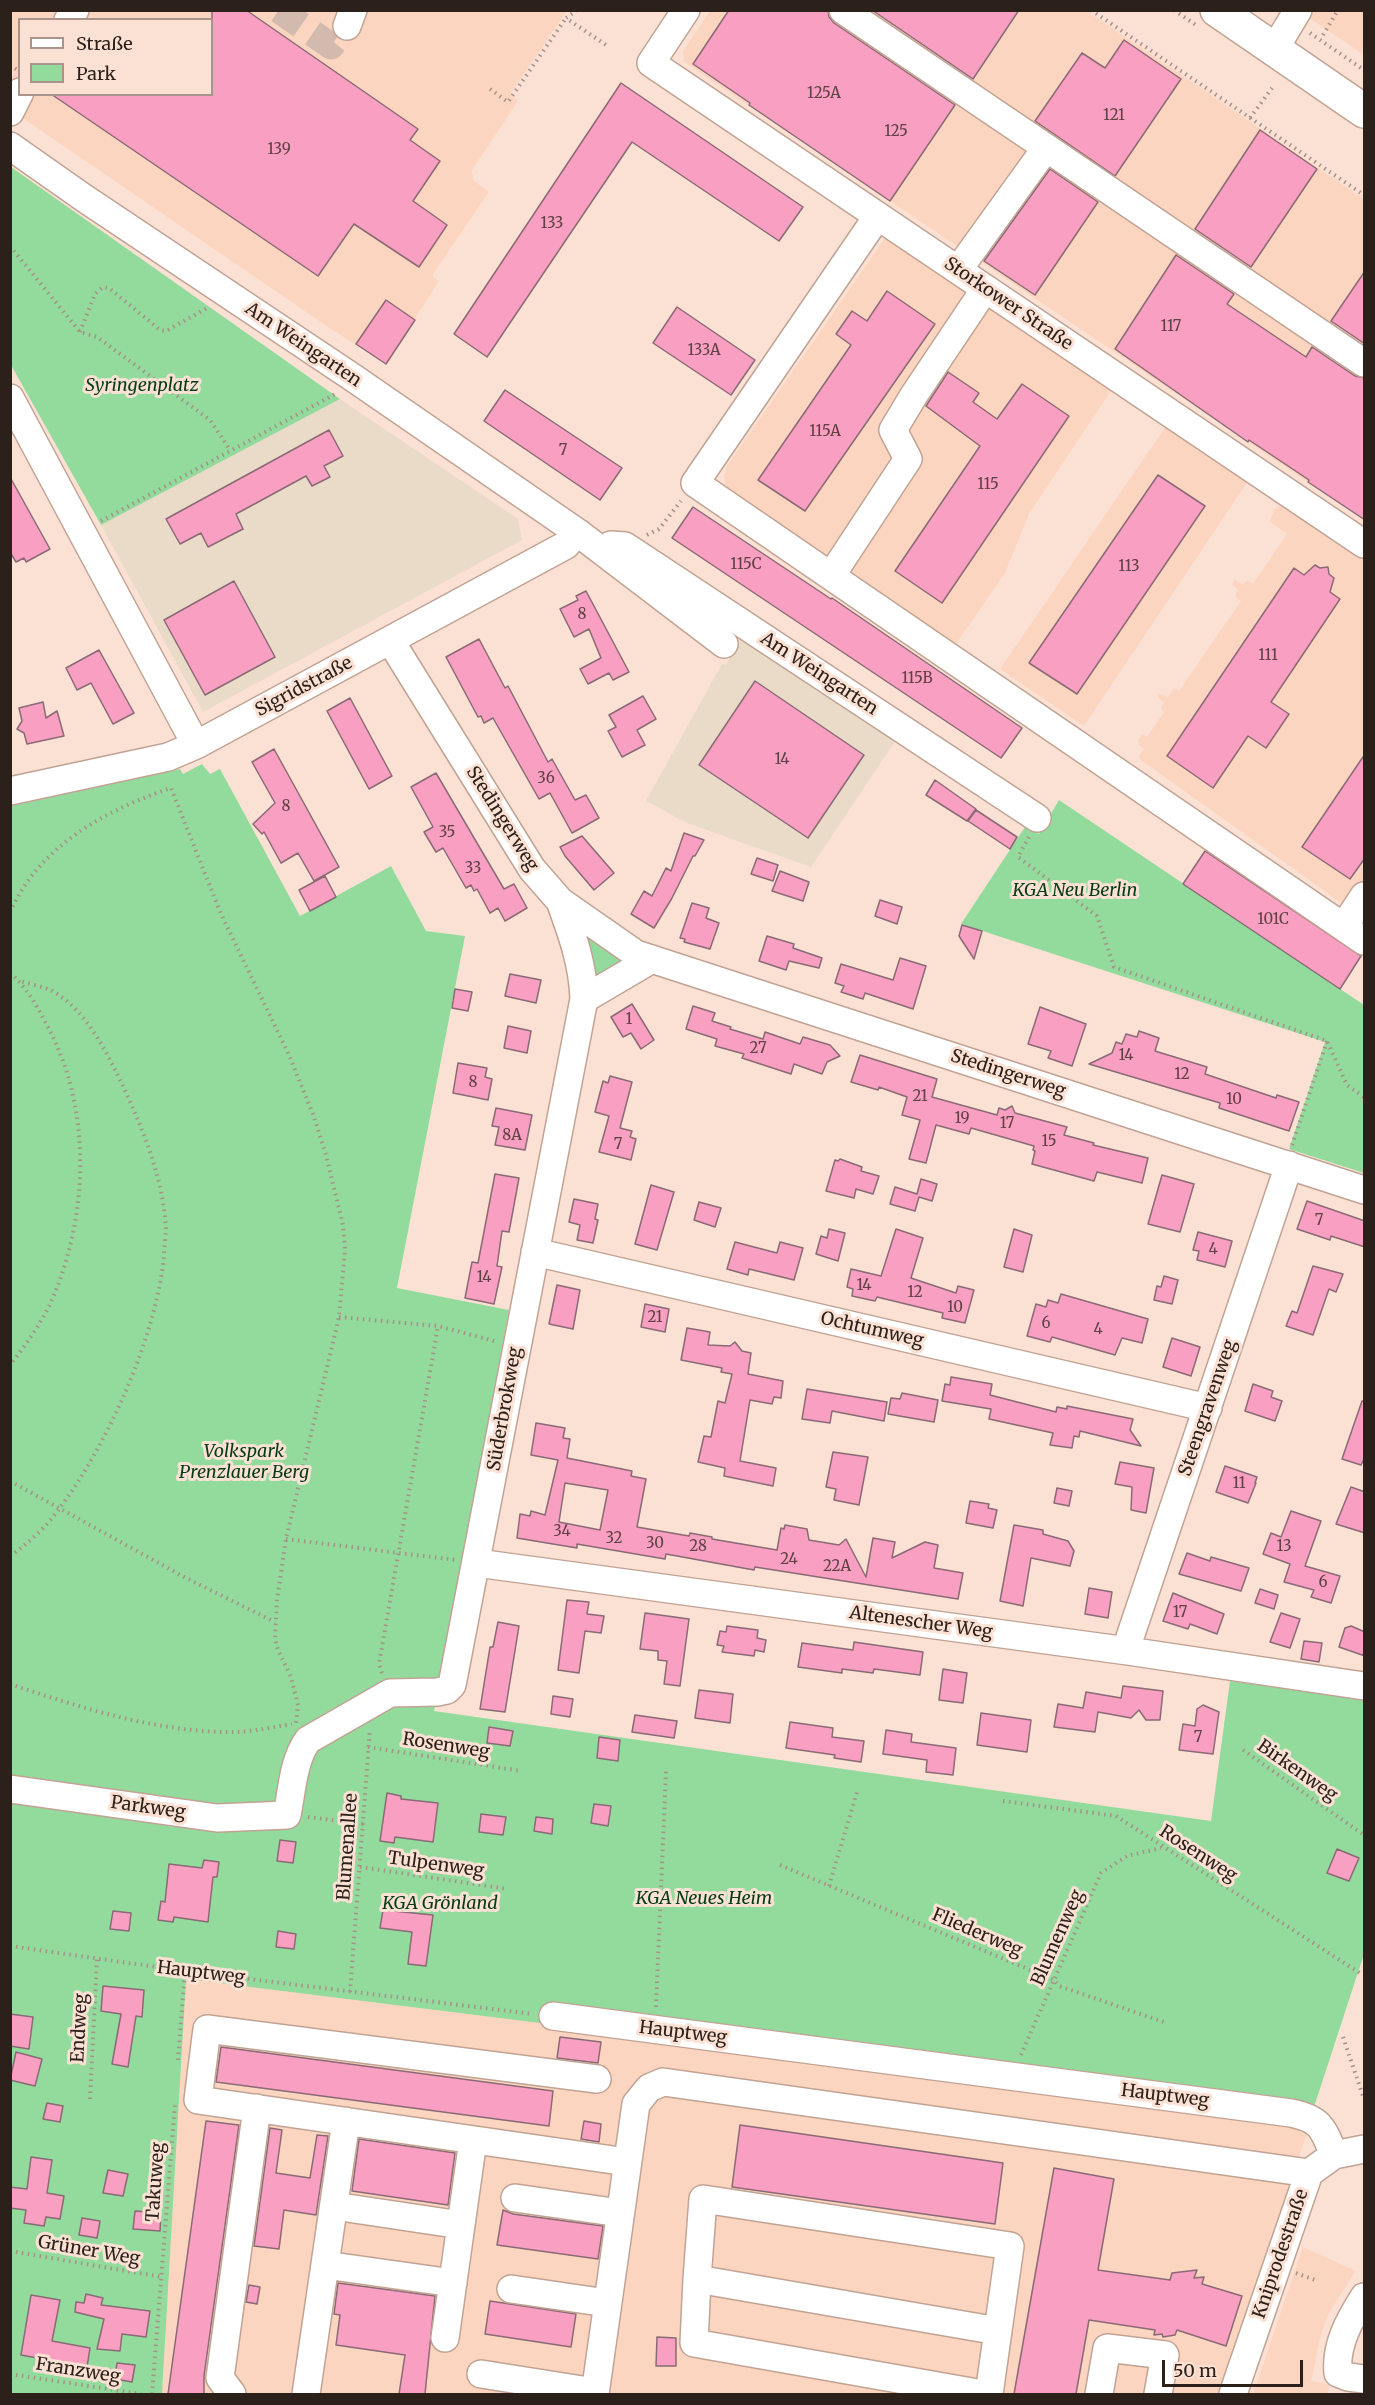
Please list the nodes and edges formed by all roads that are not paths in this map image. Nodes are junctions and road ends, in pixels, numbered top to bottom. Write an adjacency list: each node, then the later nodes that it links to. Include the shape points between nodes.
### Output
1 (686, 10): 11 (street, Storkower Straße, via 651,63)
2 (843, 10): 10 (street)
3 (1217, 10): 5 (main road)
4 (1299, 19): 5 (street)
5 (1275, 50): 7 (main road)
6 (18, 96): 8 (street)
7 (1365, 111)
8 (10, 112)
9 (10, 146): 16 (street, Am Weingarten)
10 (1046, 148): 12 (street); 14 (street)
11 (878, 217): 12 (street, Storkower Straße); 18 (street, via 695,483)
12 (957, 270): 13 (street, Storkower Straße)
13 (985, 289): 17 (street, Storkower Straße); 18 (street, via 893,430 908,459)
14 (1365, 363)
15 (10, 398): 21 (street)
16 (586, 538): 19 (street, Sigridstraße, via 566,545); 20 (street, Am Weingarten); 23 (street, Am Weingarten, via 625,546)
17 (1365, 544)
18 (831, 576): 26 (street)
19 (390, 640): 21 (street, Sigridstraße); 25 (street, Stedingerweg, via 532,869)
20 (723, 644)
21 (196, 745): 22 (street, Sigridstraße, via 168,757)
22 (10, 791)
23 (1037, 818)
24 (1365, 896): 26 (street)
25 (560, 901): 27 (street, Stedingerweg, via 636,954); 28 (street, Süderbrokweg, via 583,973)
26 (1354, 934)
27 (652, 959): 28 (street); 29 (street, Stedingerweg)
28 (584, 999): 31 (street, Süderbrokweg)
29 (1288, 1165): 30 (street, Stedingerweg); 32 (street, Steengravenweg)
30 (1365, 1190)
31 (535, 1252): 32 (street, Ochtumweg); 33 (street, Süderbrokweg)
32 (1208, 1408): 34 (street, Steengravenweg)
33 (477, 1563): 34 (street, Altenescher Weg); 37 (street, Süderbrokweg, via 454,1681 447,1690 380,1699 308,1740 302,1748)
34 (1128, 1651): 35 (street, Altenescher Weg)
35 (1365, 1686)
36 (10, 1789): 37 (street, Parkweg, via 217,1818)
37 (287, 1815)
38 (553, 2016): 44 (street, Hauptweg, via 1308,2116 1324,2131)
39 (597, 2079): 40 (street, via 207,2029 198,2100)
40 (257, 2108): 41 (street); 62 (street, via 220,2378)
41 (346, 2121): 42 (street); 48 (street)
42 (473, 2140): 45 (street); 50 (street)
43 (1365, 2149): 44 (street, Kniprodestraße)
44 (1334, 2155): 46 (street, Kniprodestraße)
45 (627, 2163): 46 (street, via 636,2104 649,2088 663,2082); 49 (street)
46 (1309, 2173): 68 (street, Kniprodestraße)
47 (515, 2198): 49 (street)
48 (334, 2206): 50 (street); 51 (street)
49 (620, 2213): 56 (street)
50 (461, 2225): 53 (street)
51 (325, 2265): 53 (street); 63 (street)
52 (697, 2279): 57 (street); 57 (street, via 703,2199 1010,2246); 64 (street, via 694,2343)
53 (453, 2283): 58 (street)
54 (511, 2289): 56 (street)
55 (1365, 2297): 60 (street, via 1345,2332 1337,2364 1338,2373)
56 (607, 2303): 61 (street)
57 (998, 2331): 65 (street)
58 (445, 2338)
59 (481, 2374): 61 (street)
60 (1365, 2379)
61 (595, 2393)
62 (232, 2394)
63 (306, 2394)
64 (983, 2394)
65 (989, 2394)
66 (1100, 2394): 67 (street, via 1107,2348 1165,2355)
67 (1158, 2394)
68 (1233, 2394)

